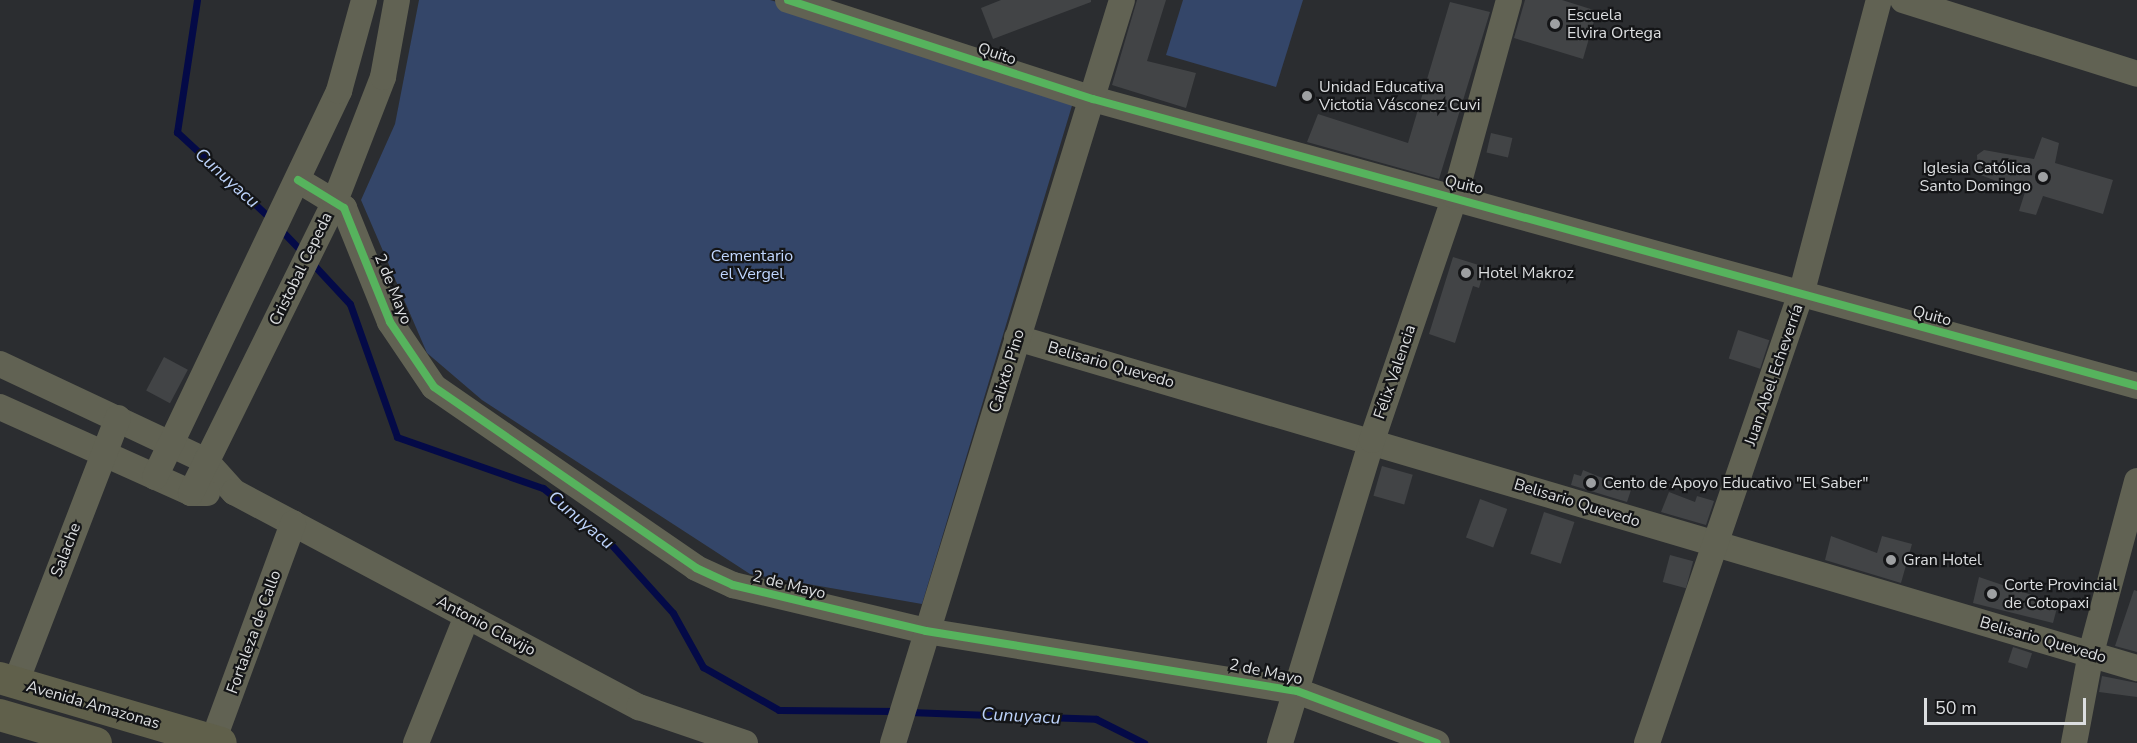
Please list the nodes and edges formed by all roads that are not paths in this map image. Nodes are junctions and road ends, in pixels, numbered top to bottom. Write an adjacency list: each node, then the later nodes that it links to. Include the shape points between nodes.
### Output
1 (364, 0): 10 (street, via 339,92)
2 (397, 0): 12 (street, Cristobal Cepeda, via 383,77)
3 (788, 0): 9 (street, Quito)
4 (1122, 0): 9 (street, Calixto Pino)
5 (1509, 0): 11 (street, Félix Valencia)
6 (1879, 0): 13 (street, Juan Abel Echeverría)
7 (1903, 0): 8 (street)
8 (2137, 74)
9 (1093, 99): 11 (street, Quito, via 1408,188); 14 (street, Calixto Pino)
10 (298, 180): 12 (street, 2 de Mayo); 20 (street)
11 (1455, 196): 13 (street, Quito); 19 (street, Félix Valencia)
12 (335, 201): 22 (street, Cristobal Cepeda); 30 (street, 2 de Mayo, via 348,215 404,347 434,387 458,405 696,568 733,585)
13 (1802, 291): 16 (street, Quito); 28 (street, Juan Abel Echeverría)
14 (1017, 338): 19 (street, Belisario Quevedo); 30 (street, Calixto Pino)
15 (0, 364): 18 (street, Antonio Clavijo)
16 (2137, 386)
17 (0, 407): 21 (street, Antonio Clavijo)
18 (118, 418): 20 (street, Antonio Clavijo); 21 (street, Salache)
19 (1372, 440): 28 (street, Belisario Quevedo); 34 (street, Félix Valencia)
20 (171, 444): 22 (street, Antonio Clavijo); 23 (street)
21 (103, 453): 23 (street, Antonio Clavijo); 33 (street, Salache)
22 (206, 461): 25 (street, Antonio Clavijo); 26 (street, Cristobal Cepeda)
23 (155, 477): 26 (street, Antonio Clavijo)
24 (2137, 481): 31 (street)
25 (234, 492): 26 (street, Antonio Clavijo); 27 (street, Antonio Clavijo)
26 (191, 493)
27 (293, 523): 29 (street, Antonio Clavijo); 37 (street, Fortaleza de Callo)
28 (1716, 546): 31 (street, Belisario Quevedo); 43 (street, Juan Abel Echeverría)
29 (467, 616): 39 (street); 40 (street, Antonio Clavijo, via 639,707)
30 (926, 631): 34 (street, 2 de Mayo); 36 (street, Calixto Pino)
31 (2091, 653): 32 (street, Belisario Quevedo); 44 (street)
32 (2137, 668)
33 (8, 680): 37 (main road, Avenida Amazonas)
34 (1297, 692): 41 (street, Félix Valencia); 42 (street, 2 de Mayo)
35 (0, 715): 38 (main road)
36 (894, 740)
37 (217, 742)
38 (96, 743)
39 (416, 743)
40 (745, 743)
41 (1280, 743)
42 (1437, 743)
43 (1647, 743)
44 (2074, 743)

